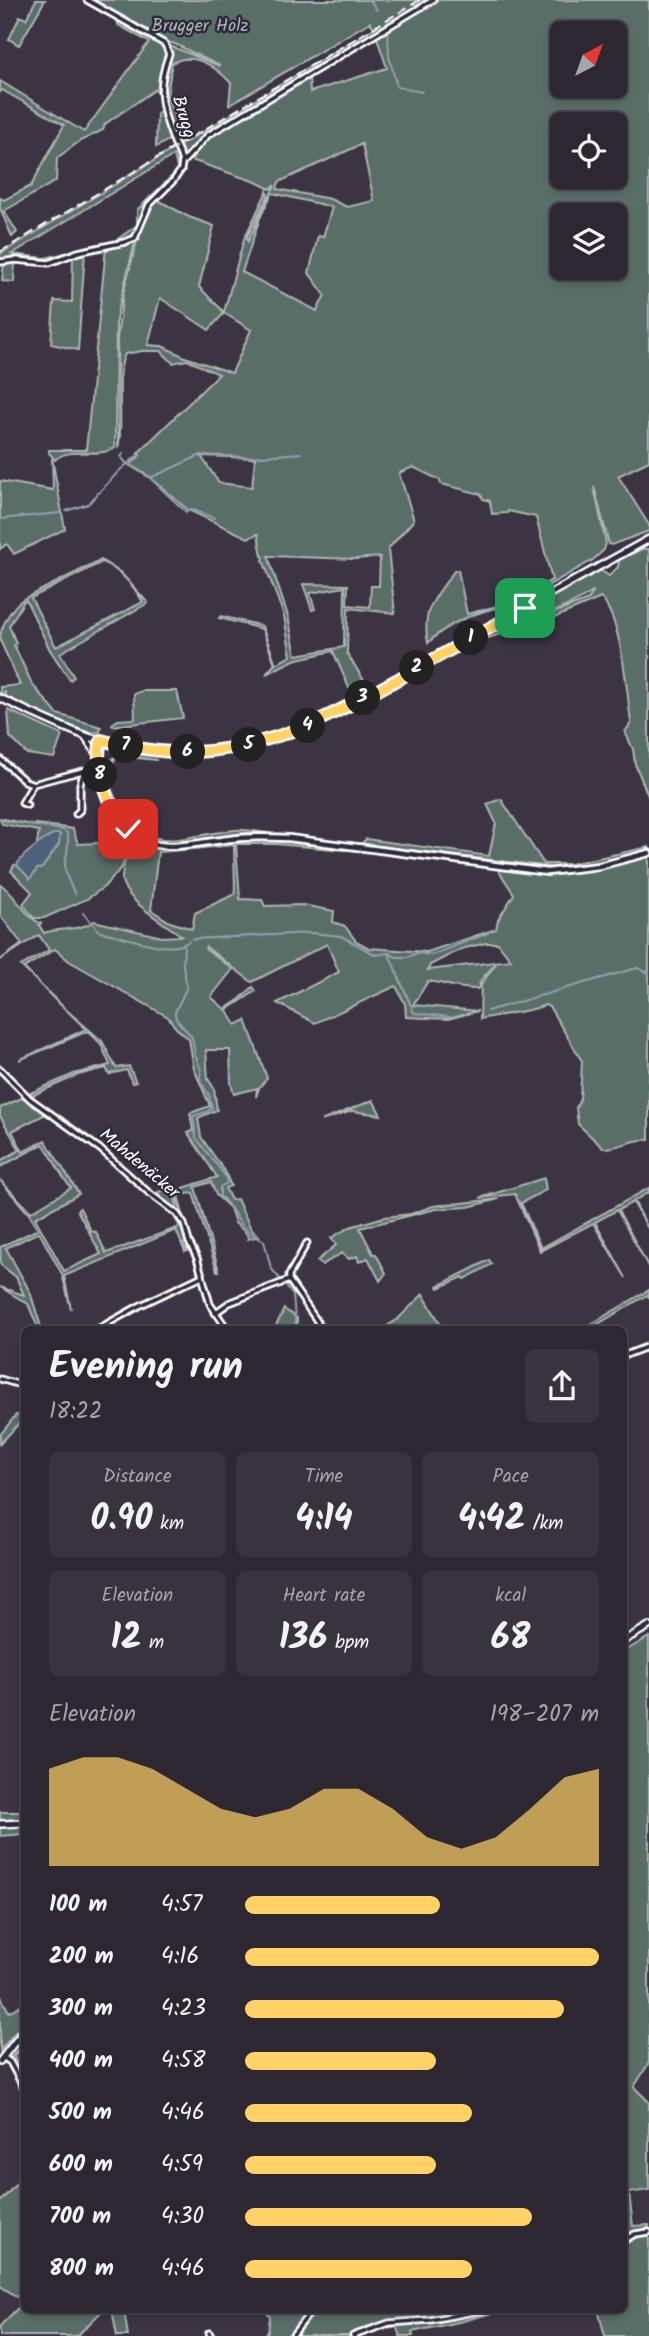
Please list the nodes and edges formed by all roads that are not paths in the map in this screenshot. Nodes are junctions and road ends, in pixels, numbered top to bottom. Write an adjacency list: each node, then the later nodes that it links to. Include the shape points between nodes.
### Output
1 (87, 0): 3 (street, Brugg, via 165,44 169,54 160,90)
2 (433, 0): 3 (street, via 208,135)
3 (182, 163): 4 (street, via 174,180 149,205 135,238 52,262)
4 (0, 262)
5 (649, 539): 8 (main road, via 354,703 279,737 194,752 149,750)
6 (0, 698): 7 (main road)
7 (83, 735): 8 (main road); 9 (street)
8 (101, 740): 9 (street)
9 (98, 754): 11 (street)
10 (0, 759): 13 (street)
11 (98, 767): 12 (street); 16 (street, via 121,822 144,841 162,846 289,838 547,872 599,866)
12 (85, 771): 13 (street); 15 (street)
13 (33, 784): 14 (street, via 22,803)
14 (26, 805)
15 (76, 814)
16 (649, 853)
17 (0, 1069): 19 (street, Mahdenäcker, via 30,1099 83,1136 177,1214)
18 (307, 1243): 20 (street)
19 (202, 1276): 21 (street, Mahdenäcker); 22 (street)
20 (285, 1281): 21 (street); 24 (street)
21 (215, 1313): 23 (street, Mahdenäcker)
22 (103, 1326)
23 (225, 1326)
24 (319, 1326)
25 (649, 1346): 26 (street)
26 (627, 1354)
27 (0, 1379): 28 (street)
28 (21, 1385)
29 (649, 1626): 30 (main road)
30 (627, 1639)
31 (21, 1823): 32 (main road)
32 (0, 1824)
33 (21, 2034): 34 (main road)
34 (2, 2059): 35 (street, via 10,2062)
35 (21, 2082)
36 (649, 2232): 37 (street)
37 (627, 2239)
38 (310, 2313): 40 (street)
39 (468, 2313): 41 (street, via 388,2323)
40 (292, 2336)
41 (353, 2336)

